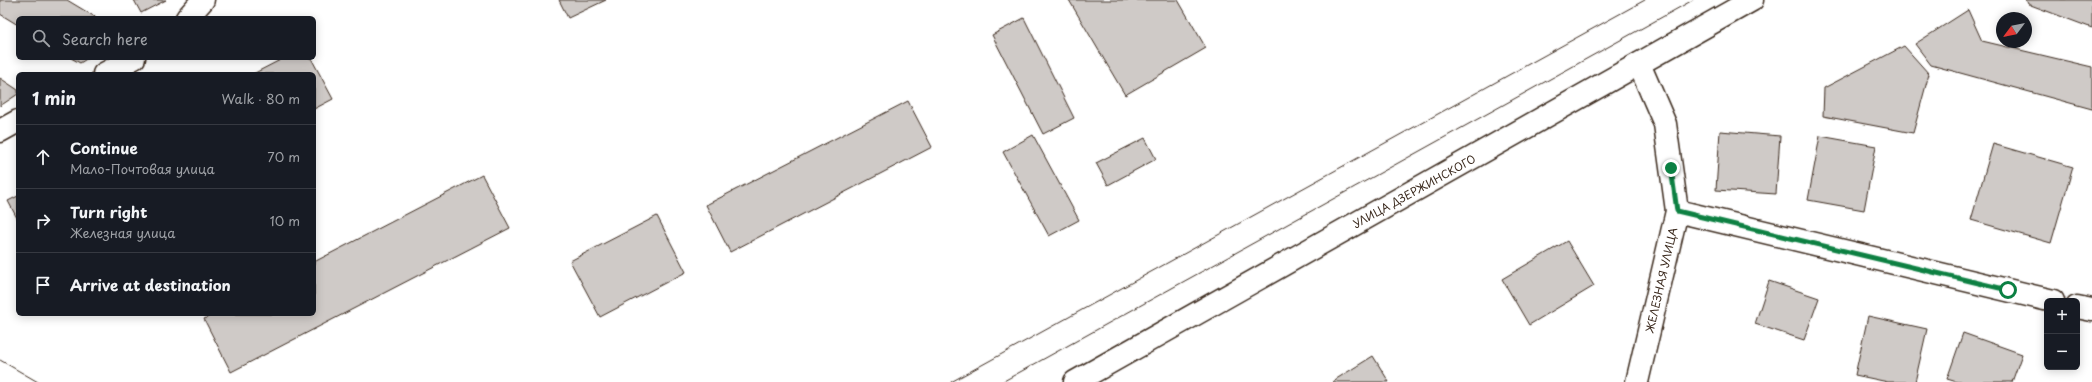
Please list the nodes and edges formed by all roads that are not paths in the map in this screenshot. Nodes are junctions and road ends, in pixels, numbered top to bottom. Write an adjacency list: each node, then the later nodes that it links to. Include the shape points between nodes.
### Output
1 (203, 0): 3 (main road)
2 (1752, 0): 5 (main road, УЛИЦА ДЗЕРЖИНСКОГО)
3 (189, 16)
4 (130, 60): 6 (main road)
5 (1639, 64): 9 (main road, ЖЕЛЕЗНАЯ УЛИЦА, via 1665,124); 13 (main road, УЛИЦА ДЗЕРЖИНСКОГО)
6 (108, 72)
7 (16, 122): 8 (main road)
8 (0, 131)
9 (1677, 211): 10 (main road); 14 (main road, ЖЕЛЕЗНАЯ УЛИЦА)
10 (2044, 299)
11 (2080, 308): 12 (main road)
12 (2092, 310)
13 (1075, 382)
14 (1637, 382)

